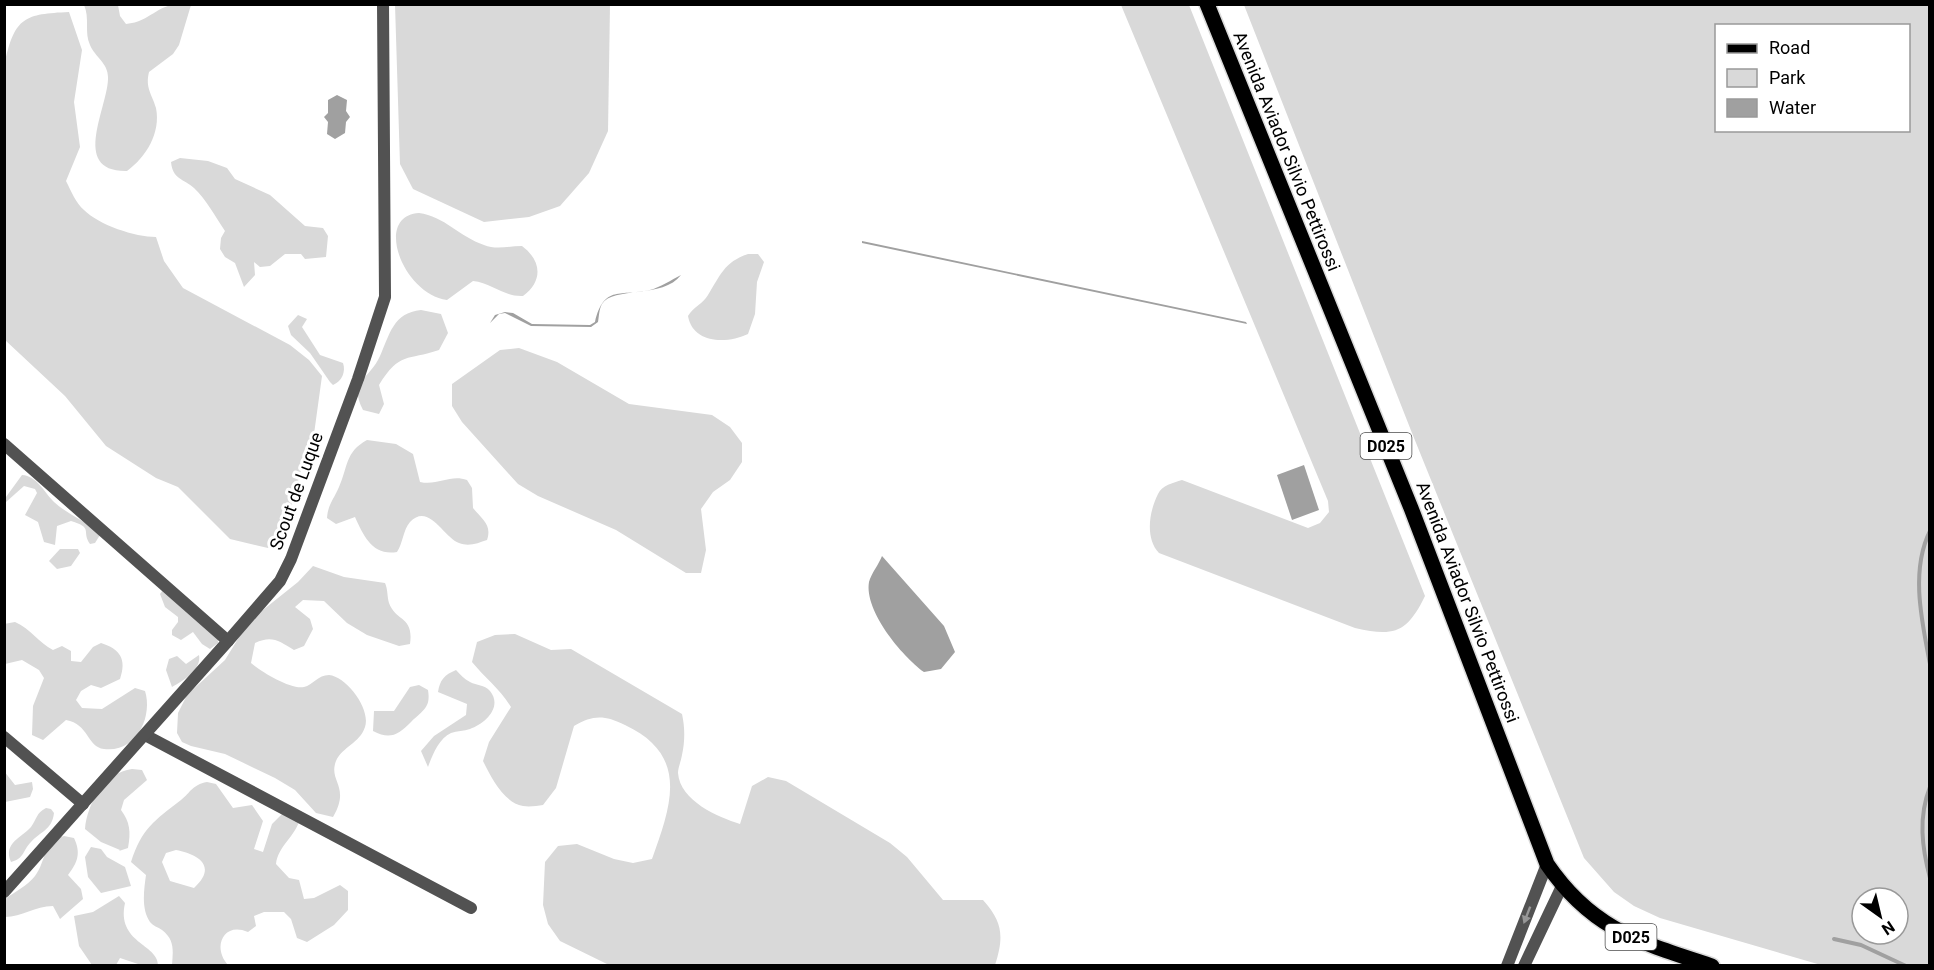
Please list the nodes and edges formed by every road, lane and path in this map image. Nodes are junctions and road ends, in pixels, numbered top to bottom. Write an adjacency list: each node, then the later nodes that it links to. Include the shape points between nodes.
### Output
1 (383, 4): 4 (street, Scout de Luque, via 385,297 285,571)
2 (1207, 4): 8 (main road, Avenida Aviador Silvio Pettirossi / D025, via 1411,507)
3 (4, 444): 4 (street)
4 (228, 641): 5 (street, Scout de Luque)
5 (145, 735): 7 (street, Scout de Luque); 11 (street)
6 (4, 736): 7 (street)
7 (83, 804): 10 (street, Scout de Luque)
8 (1547, 864): 9 (main road, Avenida Aviador Silvio Pettirossi / D025); 12 (street, one-way to 12)
9 (1562, 886): 13 (street); 14 (main road, Avenida Aviador Silvio Pettirossi / D025, via 1607,926 1646,945)
10 (4, 892)
11 (471, 908)
12 (1507, 966)
13 (1524, 966)
14 (1712, 966)

